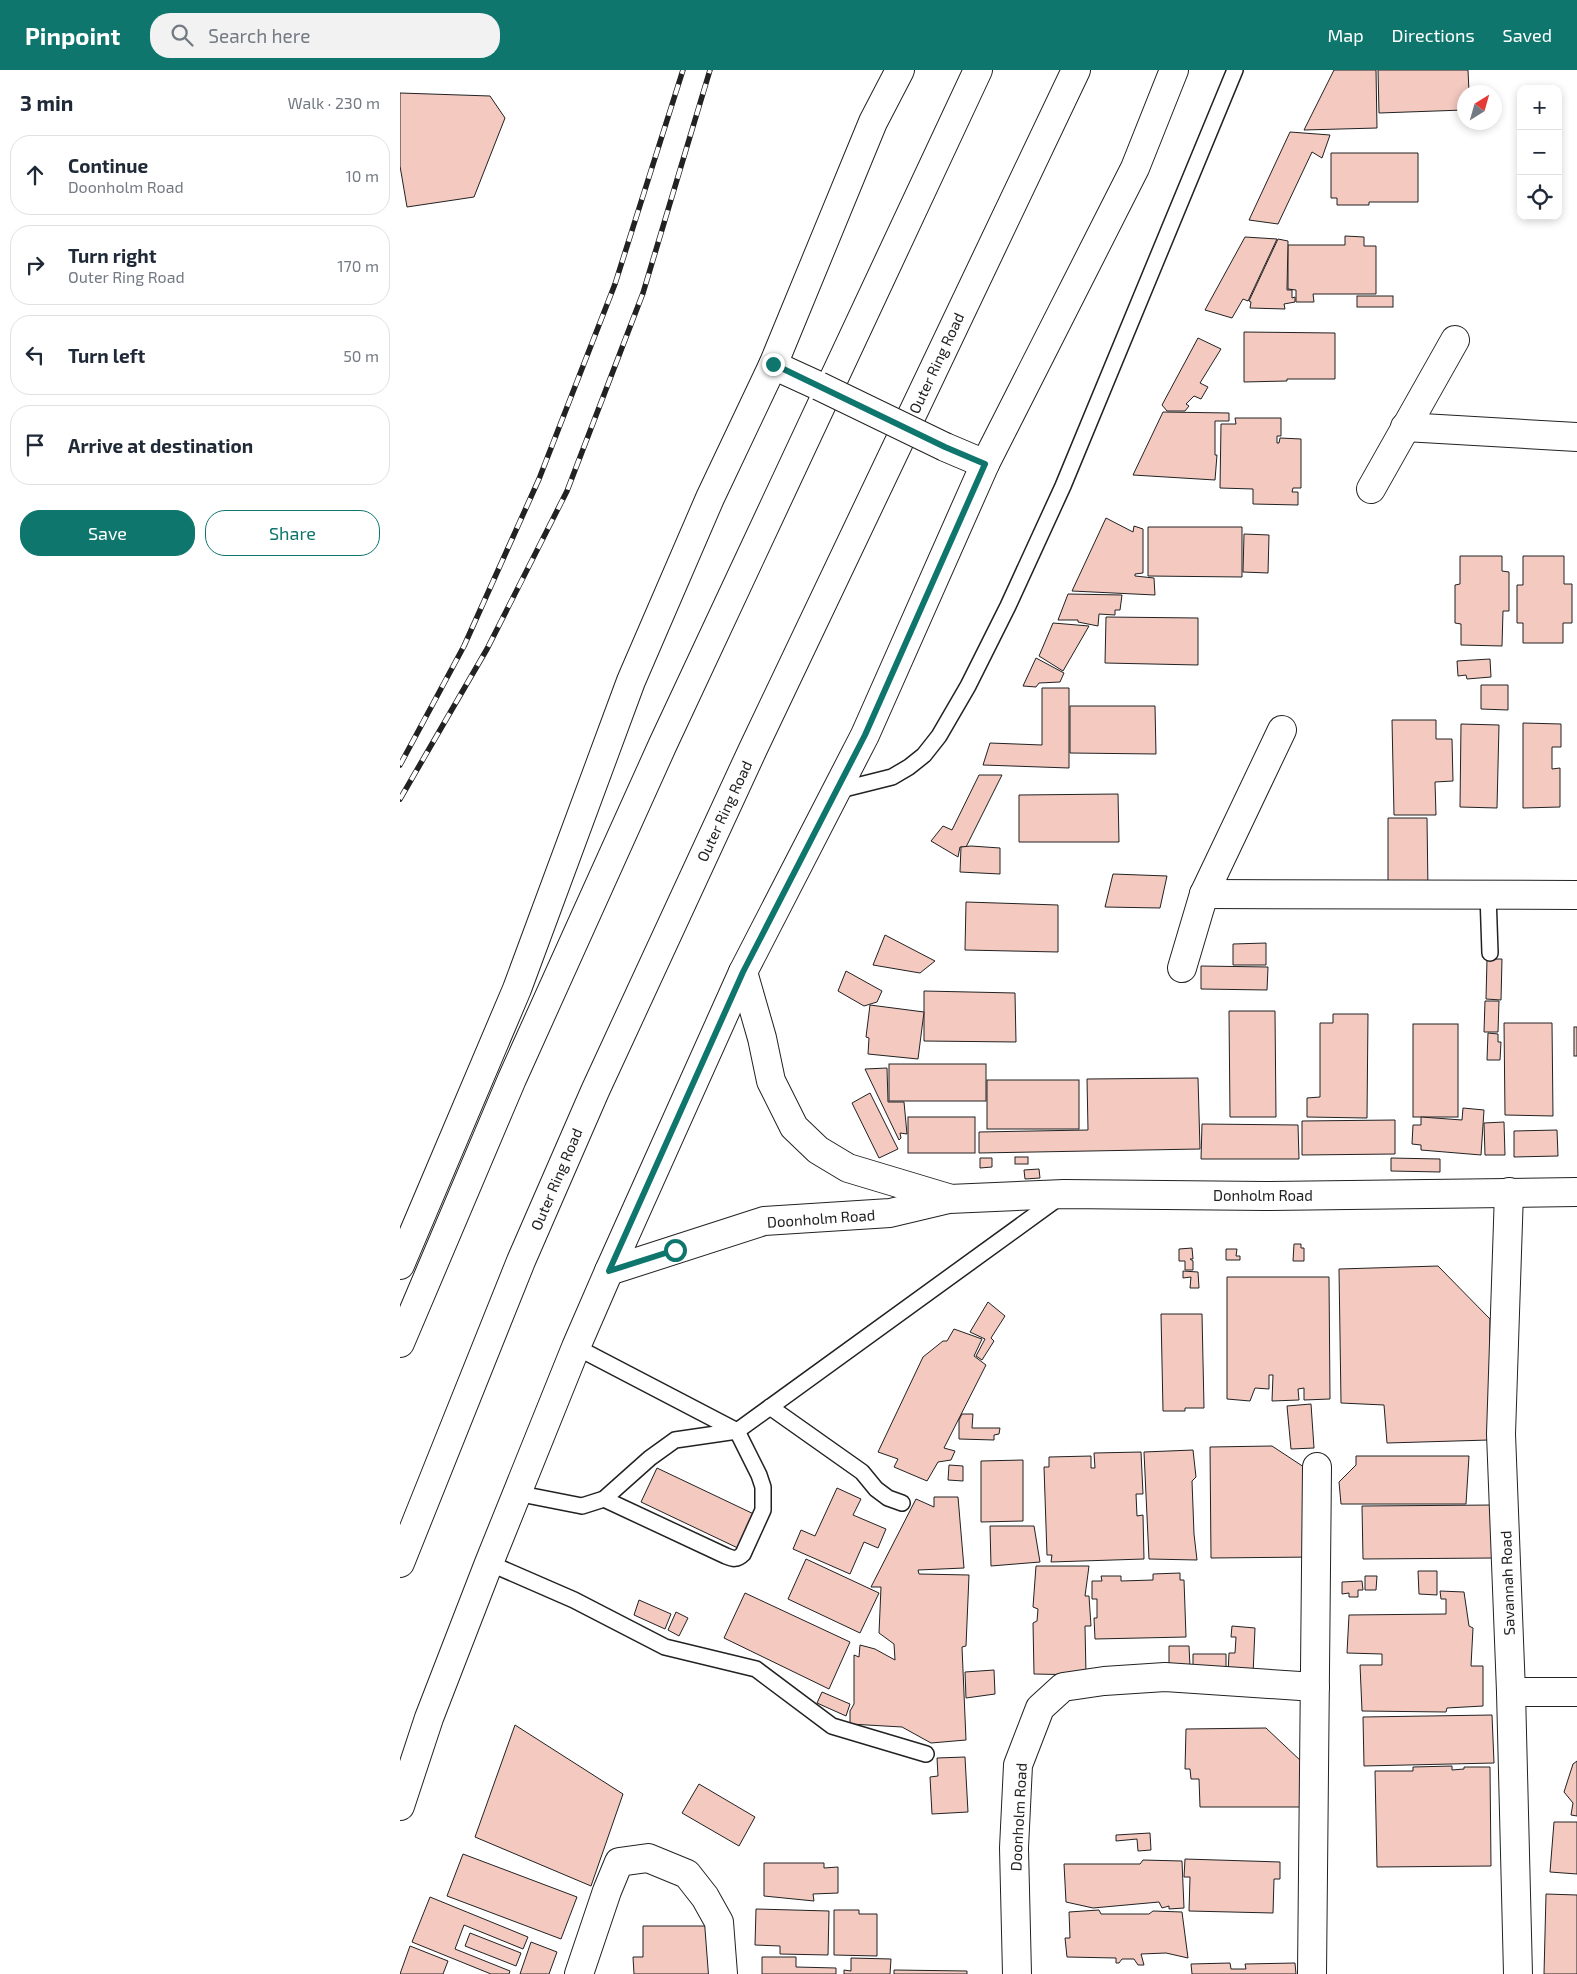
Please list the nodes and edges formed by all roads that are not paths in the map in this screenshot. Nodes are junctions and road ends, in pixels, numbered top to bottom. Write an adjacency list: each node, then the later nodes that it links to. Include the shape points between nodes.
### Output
1 (880, 70): 7 (main road)
2 (900, 70): 7 (main road)
3 (978, 70): 28 (main road, via 659,753 512,1079)
4 (1076, 70): 36 (main road, Outer Ring Road, via 753,749 595,1091 521,1261)
5 (1174, 70): 12 (main road, via 1135,168)
6 (1235, 70): 15 (lane, via 1063,486 968,686 939,736 909,767 892,777)
7 (873, 122): 9 (main road)
8 (1455, 340): 10 (main road)
9 (773, 364): 12 (main road, bridge); 26 (main road, via 710,498 631,681 518,989)
10 (1405, 427): 11 (main road); 13 (main road)
11 (1577, 437)
12 (985, 464): 15 (main road, via 865,735)
13 (1371, 489)
14 (1282, 730): 16 (main road)
15 (836, 791): 21 (main road)
16 (1204, 894): 17 (main road); 20 (main road)
17 (1488, 894): 18 (main road); 19 (lane)
18 (1577, 895)
19 (1490, 953)
20 (1182, 968)
21 (743, 972): 25 (main road, via 771,1081 794,1127 818,1150 848,1168); 27 (main road)
22 (1509, 1192): 23 (main road, Donholm Road); 24 (main road, Donholm Road, via 1266,1196); 39 (main road, Savannah Road, via 1501,1434)
23 (1577, 1192)
24 (1064, 1194): 25 (main road, Donholm Road); 30 (lane)
25 (949, 1199): 27 (main road, Doonholm Road, via 890,1213 764,1221)
26 (400, 1265)
27 (609, 1271): 29 (main road)
28 (400, 1343)
29 (576, 1347): 31 (lane); 33 (main road)
30 (770, 1407): 31 (lane); 35 (lane, via 862,1472 888,1498)
31 (737, 1431): 34 (lane, via 675,1440); 34 (lane, via 759,1475 764,1503 739,1558 726,1556)
32 (1317, 1467): 38 (main road)
33 (516, 1493): 34 (lane, via 582,1506); 37 (main road)
34 (604, 1499)
35 (902, 1503)
36 (400, 1563)
37 (489, 1563): 41 (lane, via 574,1600 665,1647 756,1668 832,1726); 42 (main road, via 429,1718)
38 (1315, 1687): 45 (main road, Doonholm Road, via 1165,1677 1104,1681 1063,1687 1040,1708 1018,1765 1014,1848); 46 (main road)
39 (1511, 1692): 40 (main road); 47 (main road, Savannah Road)
40 (1577, 1692)
41 (926, 1754)
42 (400, 1806)
43 (579, 1974): 44 (main road, via 619,1862 648,1858 687,1874 705,1897 719,1922)
44 (723, 1974)
45 (1017, 1974)
46 (1312, 1974)
47 (1518, 1974)

